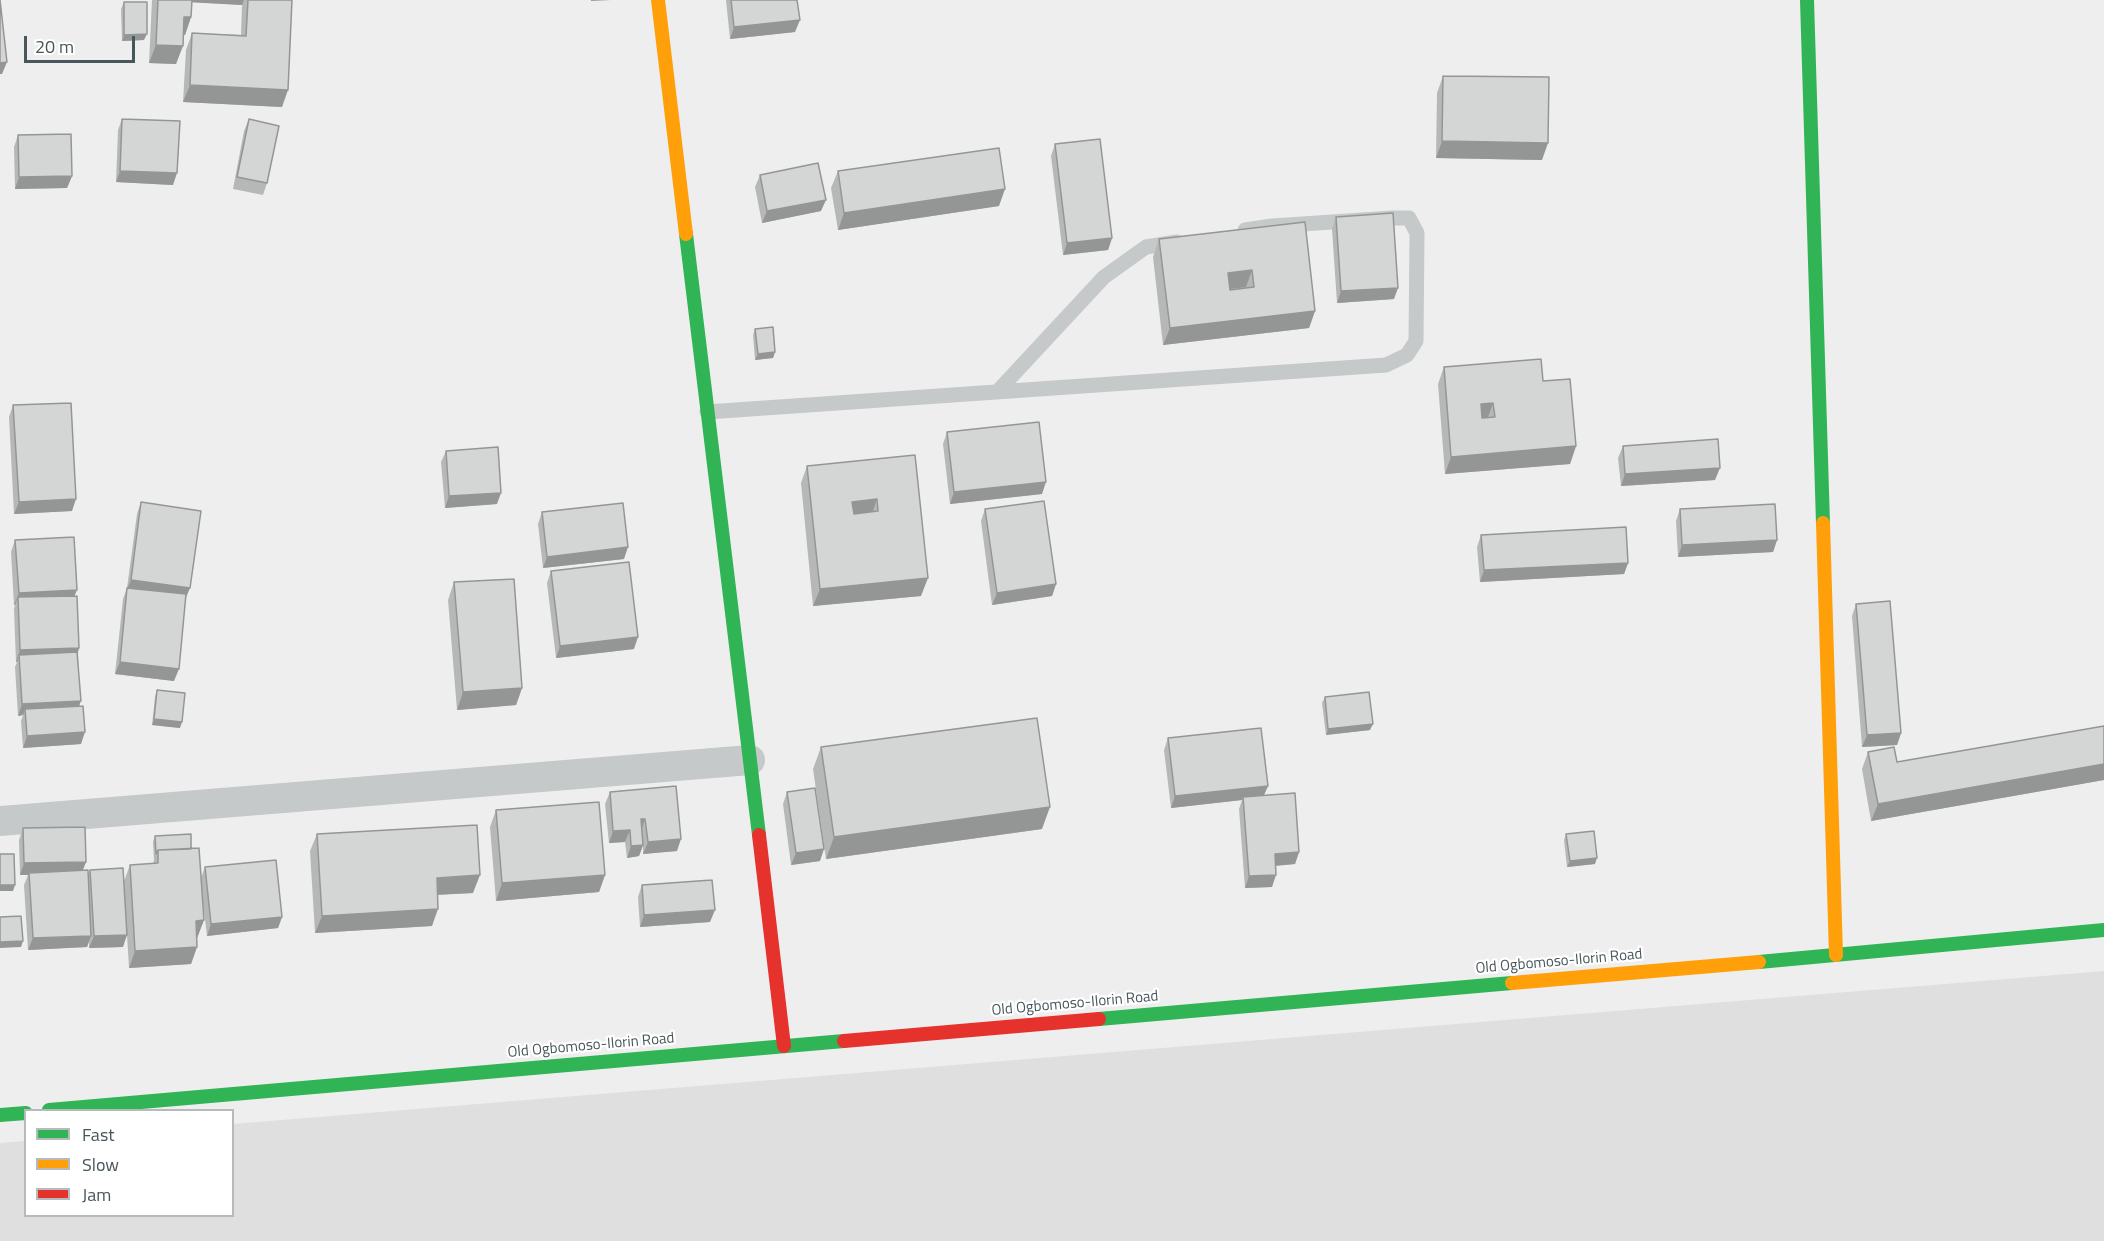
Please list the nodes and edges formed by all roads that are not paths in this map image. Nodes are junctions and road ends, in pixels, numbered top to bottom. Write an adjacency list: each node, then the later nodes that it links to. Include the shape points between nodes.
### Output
1 (658, 0): 6 (main road)
2 (1807, 0): 10 (main road)
3 (1226, 234): 5 (lane, via 1272,226 1409,218 1417,233 1416,341 1407,355 1386,365)
4 (1192, 239): 5 (lane, via 1146,247 1104,277)
5 (997, 392): 6 (lane)
6 (707, 412): 7 (main road)
7 (750, 760): 8 (street); 11 (main road)
8 (0, 821)
9 (2104, 930): 10 (main road, Old Ogbomoso-Ilorin Road)
10 (1836, 955): 11 (main road, Old Ogbomoso-Ilorin Road)
11 (784, 1046): 12 (main road, Old Ogbomoso-Ilorin Road)
12 (60, 1109)
13 (24, 1113): 14 (main road)
14 (0, 1115)

